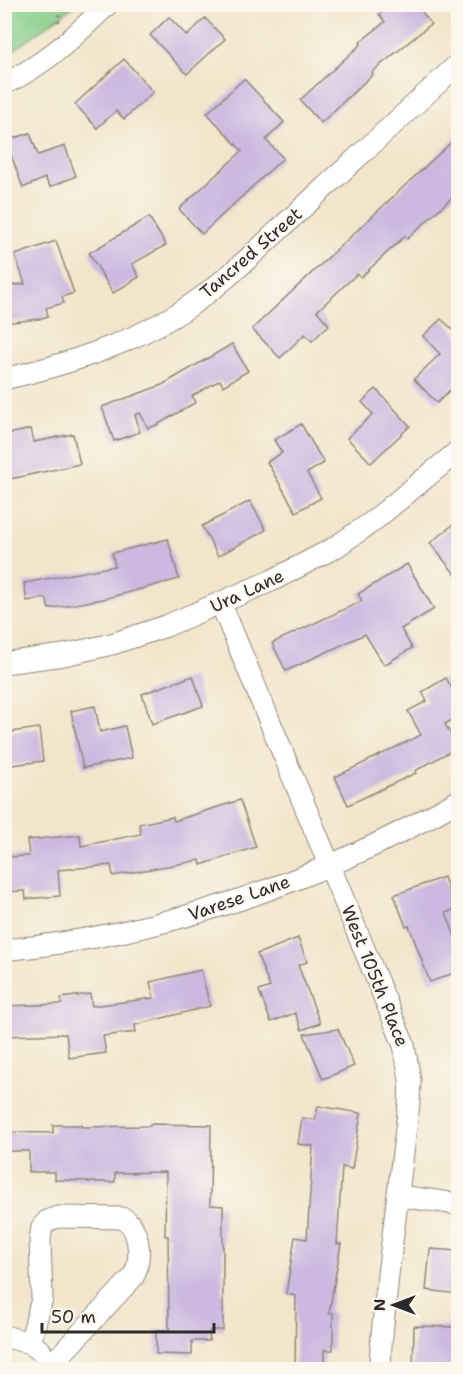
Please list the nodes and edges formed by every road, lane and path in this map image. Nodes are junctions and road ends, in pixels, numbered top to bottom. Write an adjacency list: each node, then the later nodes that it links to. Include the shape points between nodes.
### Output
1 (108, 4): 3 (street, via 50,57)
2 (459, 64): 4 (street, Tancred Street, via 223,281 179,313 102,351)
3 (4, 84)
4 (4, 379)
5 (459, 451): 6 (street, Ura Lane, via 334,548)
6 (221, 604): 7 (street, Ura Lane, via 112,644); 9 (street, West 105th Place)
7 (4, 663)
8 (459, 801): 9 (street, Varese Lane, via 405,832)
9 (330, 866): 10 (street, Varese Lane, via 179,919 98,937); 11 (street, West 105th Place, via 404,1045 410,1080)
10 (4, 950)
11 (399, 1196): 12 (street); 16 (street, West 105th Place)
12 (459, 1203)
13 (4, 1336): 14 (street)
14 (30, 1343): 15 (street); 15 (street, via 42,1299 42,1227 58,1217 129,1221 136,1232 136,1272)
15 (58, 1366)
16 (380, 1370)

